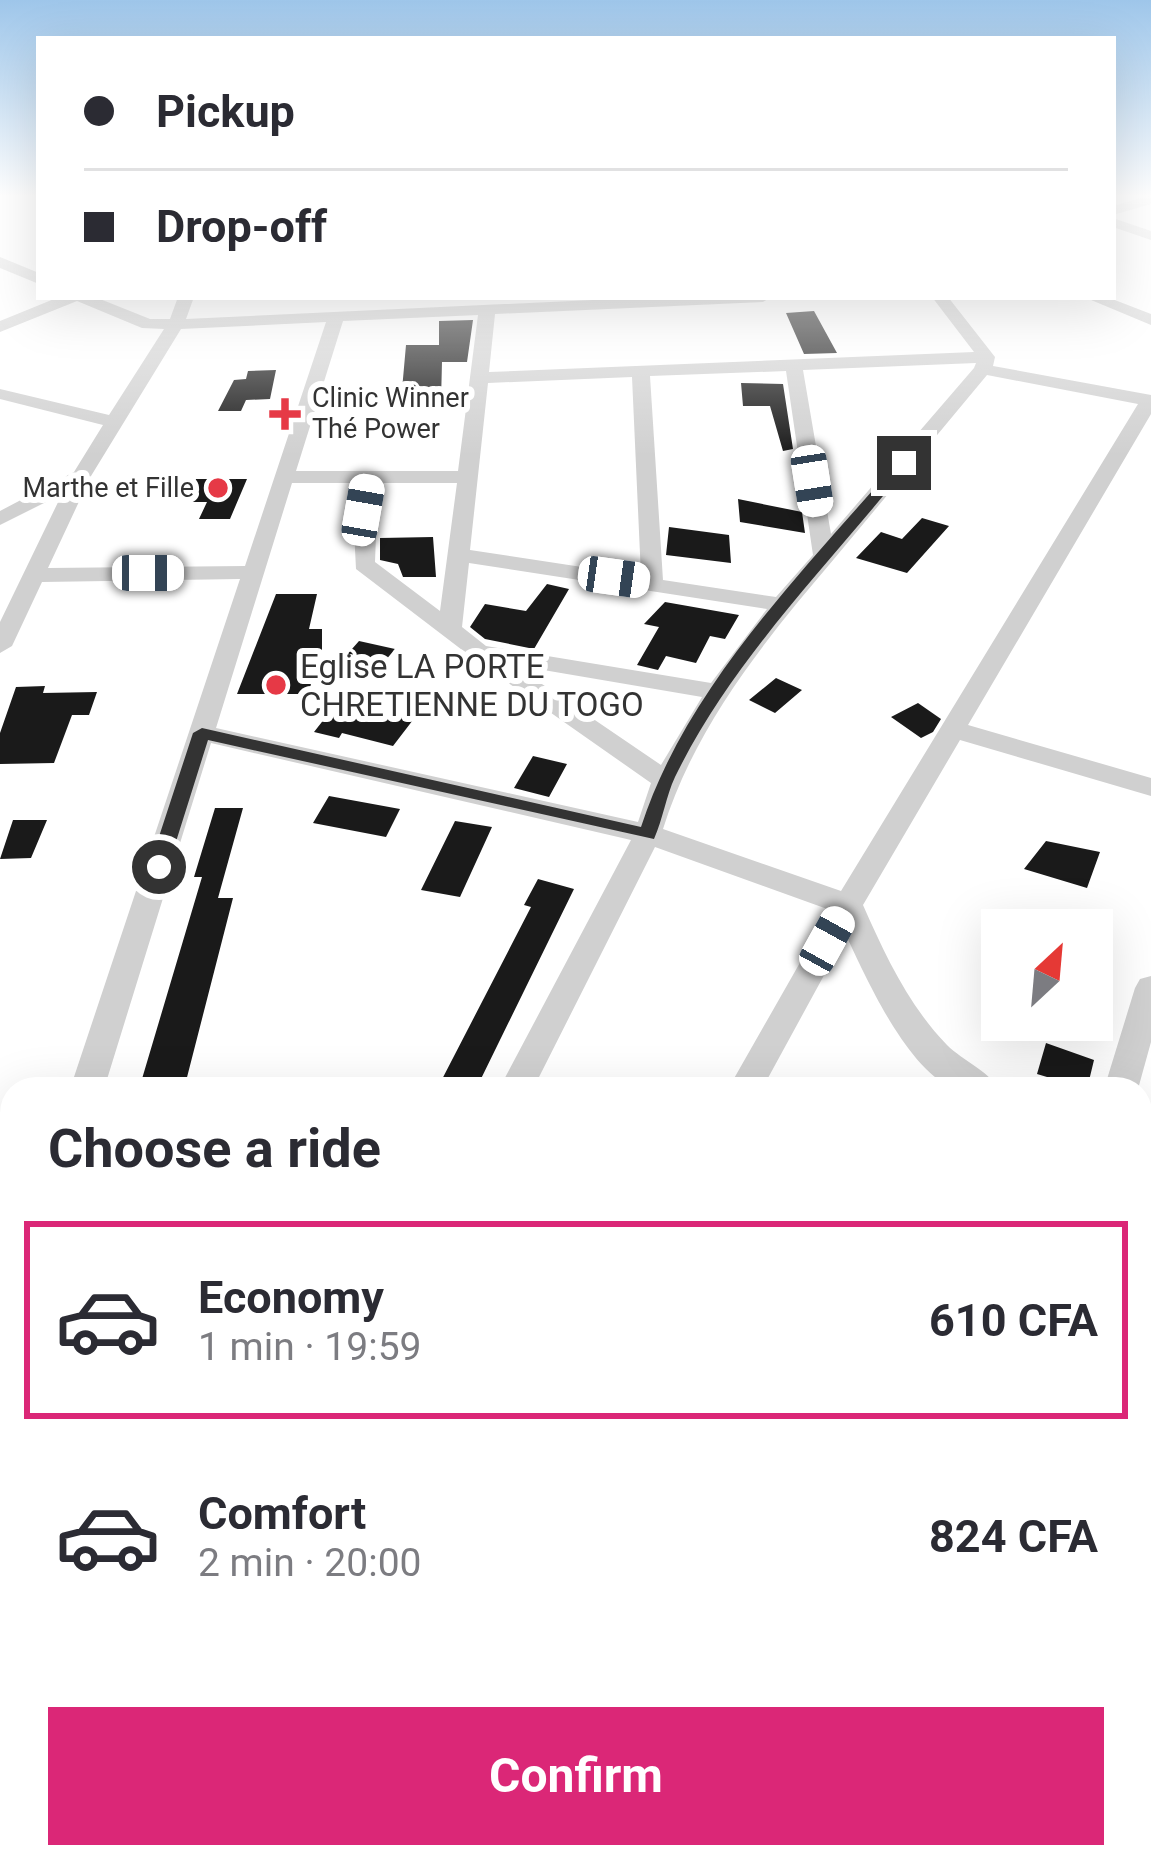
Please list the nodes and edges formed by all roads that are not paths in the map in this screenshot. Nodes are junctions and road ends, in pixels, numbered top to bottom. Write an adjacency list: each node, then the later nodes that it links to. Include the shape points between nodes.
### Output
1 (1144, 296): 2 (street)
2 (1116, 298)
3 (69, 300): 17 (street)
4 (85, 300): 16 (street, via 148,324)
5 (184, 300): 16 (street)
6 (420, 300): 13 (street)
7 (561, 300): 11 (street)
8 (686, 300): 11 (street)
9 (942, 300): 18 (street)
10 (1099, 300): 15 (street)
11 (544, 308): 12 (street)
12 (487, 311): 13 (street); 21 (street)
13 (393, 316): 14 (street)
14 (335, 319): 16 (street); 28 (street)
15 (1151, 320)
16 (176, 324): 26 (street)
17 (0, 327)
18 (985, 363): 19 (street); 24 (street); 33 (street)
19 (794, 366): 20 (street); 33 (street)
20 (641, 372): 21 (street); 36 (street)
21 (479, 378): 30 (street)
22 (0, 394): 23 (street)
23 (27, 400): 25 (street); 26 (street)
24 (1151, 400): 42 (street)
25 (0, 414)
26 (117, 423): 27 (street)
27 (81, 476): 31 (street); 35 (street)
28 (284, 477): 29 (street); 34 (street)
29 (369, 477): 30 (street); 38 (street, via 364,564)
30 (468, 477): 32 (street)
31 (0, 519)
32 (459, 555): 36 (street); 38 (street)
33 (824, 557): 37 (street)
34 (254, 572): 35 (street); 43 (street)
35 (37, 575): 39 (street)
36 (652, 582): 37 (street)
37 (782, 605): 41 (street)
38 (450, 628): 40 (street)
39 (0, 646)
40 (478, 651): 41 (street); 44 (street)
41 (717, 692): 44 (street)
42 (956, 730): 45 (street); 47 (street)
43 (202, 733): 46 (street); 49 (street)
44 (665, 780): 46 (street)
45 (1151, 787)
46 (648, 834): 47 (street); 50 (street)
47 (848, 905): 51 (street); 52 (street, via 915,1028)
48 (1151, 988): 53 (street)
49 (91, 1077)
50 (522, 1077)
51 (752, 1077)
52 (962, 1077)
53 (1125, 1077)

